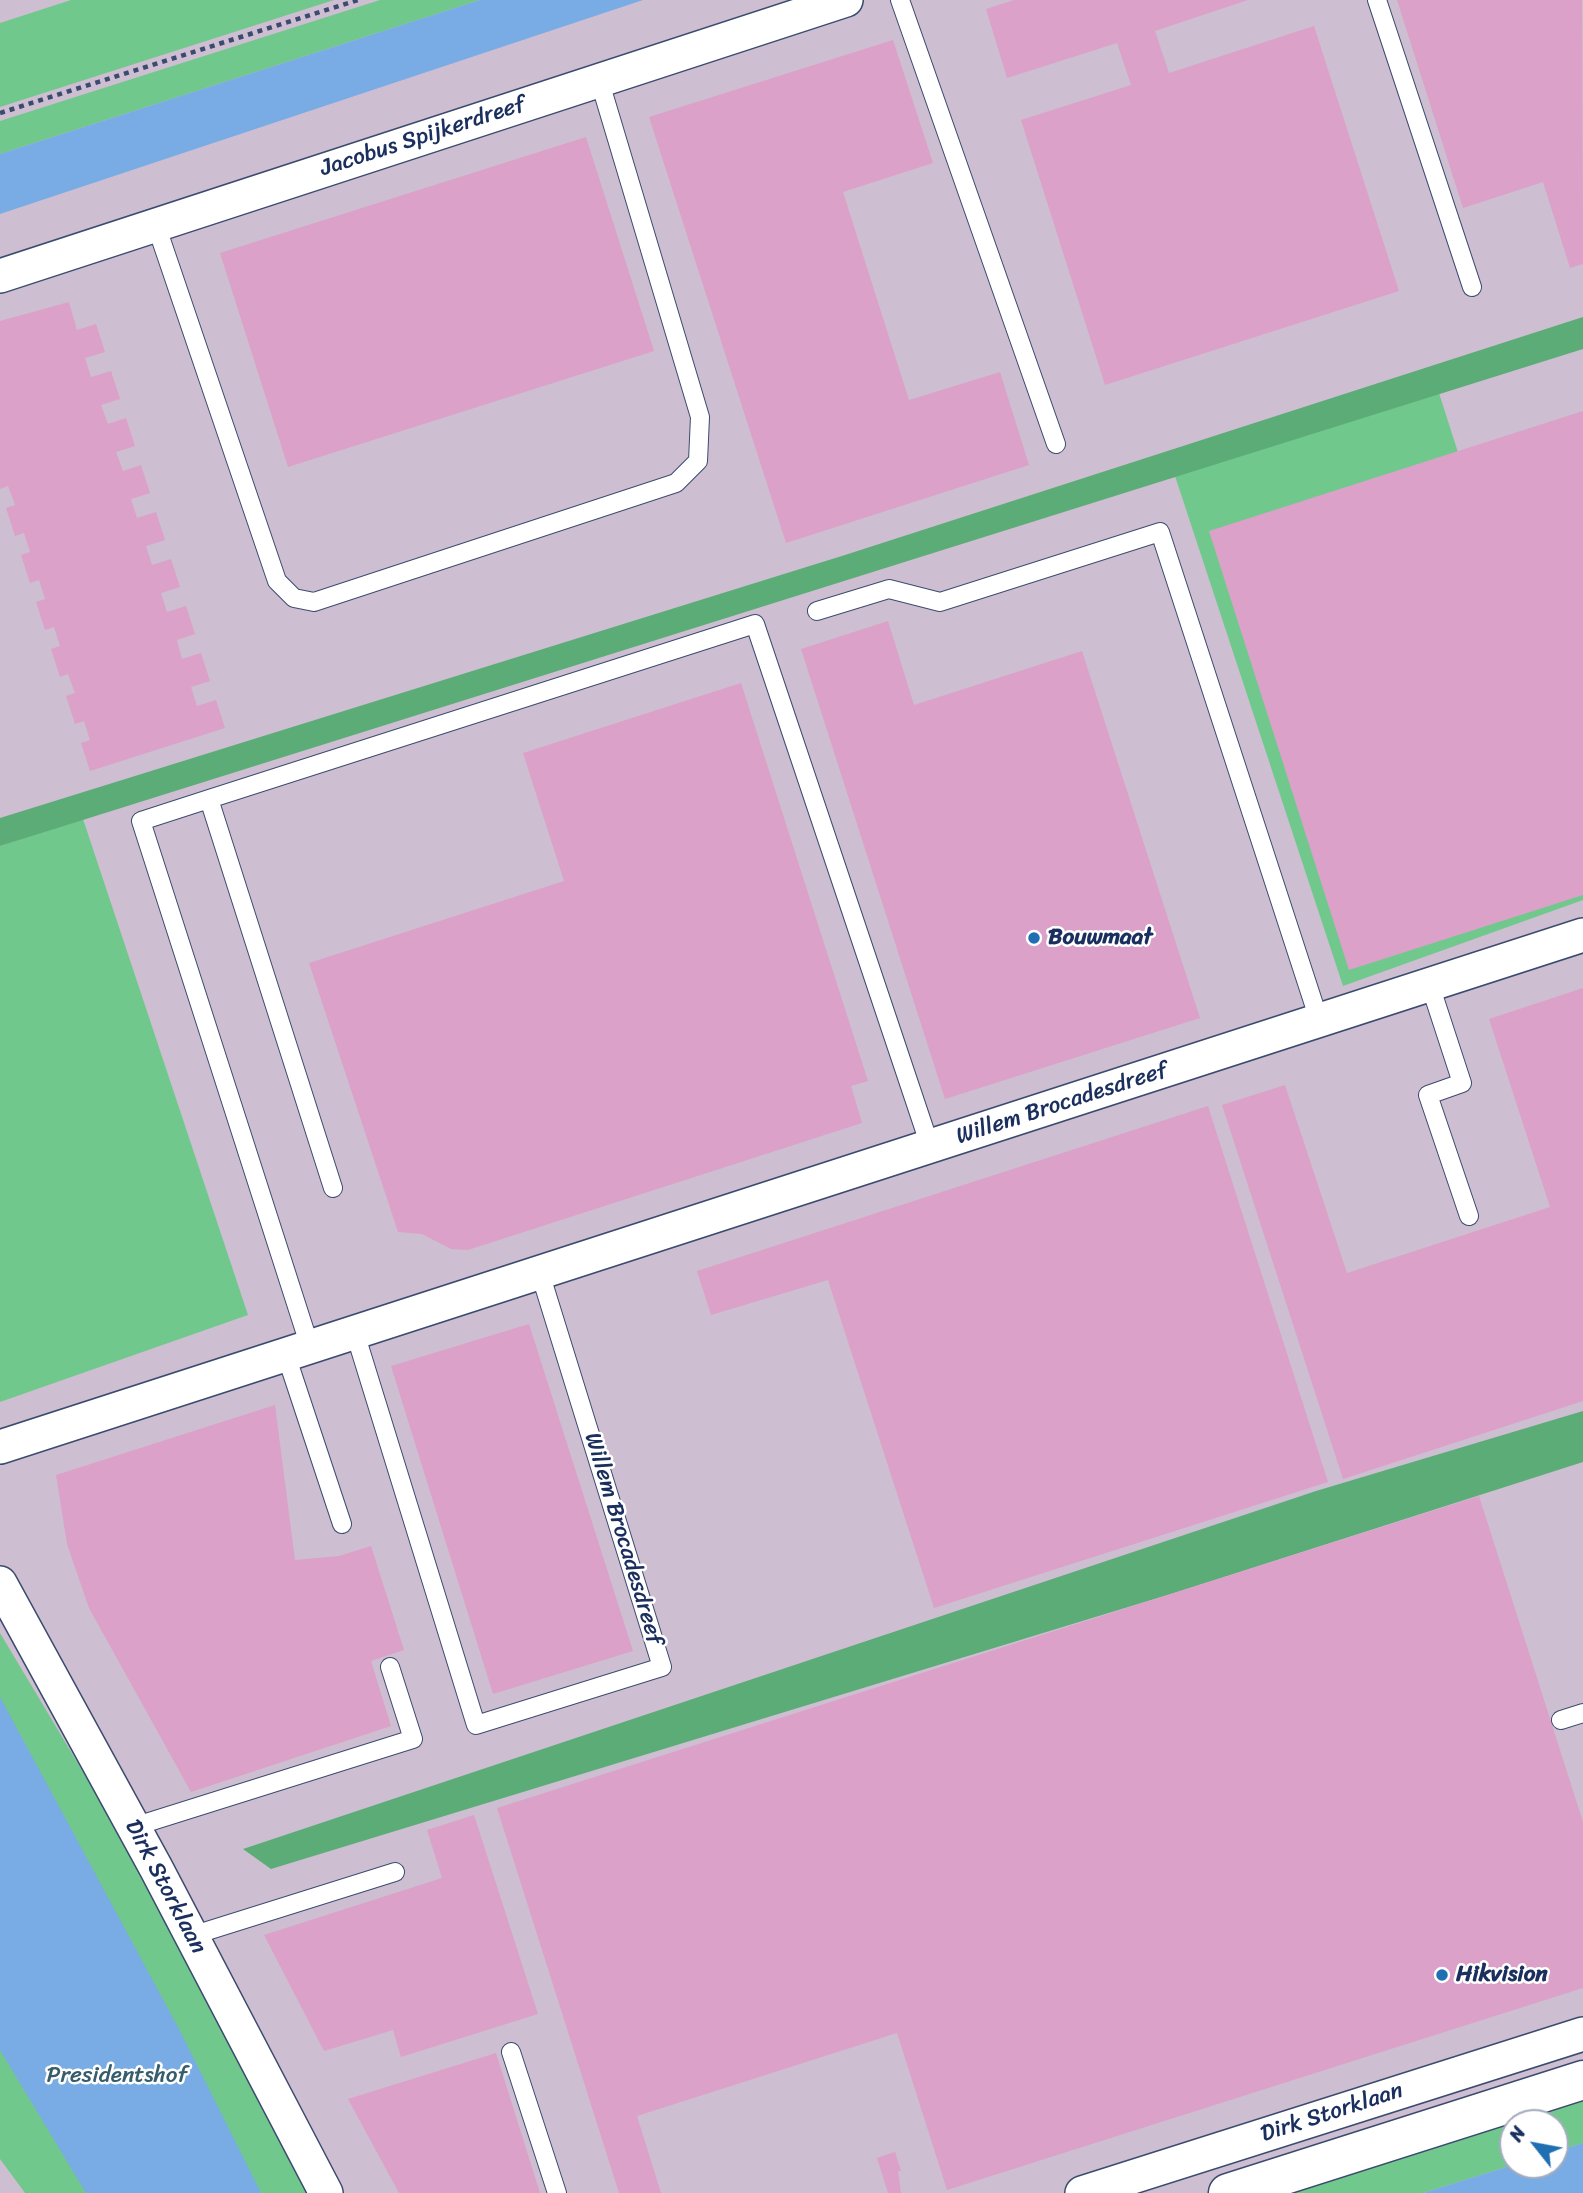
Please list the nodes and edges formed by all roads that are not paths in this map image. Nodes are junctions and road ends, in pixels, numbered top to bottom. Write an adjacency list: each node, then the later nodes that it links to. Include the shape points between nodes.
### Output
1 (846, 0): 4 (street, Jacobus Spijkerdreef)
2 (900, 0): 9 (lane)
3 (1377, 0): 8 (lane)
4 (811, 5): 5 (street, Jacobus Spijkerdreef)
5 (599, 79): 6 (street, Jacobus Spijkerdreef); 6 (lane, via 700,417 698,461 676,483 314,602 294,598 277,582)
6 (156, 225): 7 (street, Jacobus Spijkerdreef)
7 (0, 276)
8 (1472, 287)
9 (1056, 444)
10 (817, 611): 14 (lane, via 889,589 940,602 1160,532)
11 (209, 799): 15 (lane, via 755,624); 16 (lane); 20 (lane, via 141,821)
12 (1583, 935): 13 (street, Willem Brocadesdreef)
13 (1430, 985): 14 (street, Willem Brocadesdreef); 17 (lane, via 1462,1083 1428,1095)
14 (1319, 1020): 15 (street, Willem Brocadesdreef)
15 (930, 1146): 18 (street, Willem Brocadesdreef)
16 (333, 1188)
17 (1469, 1216)
18 (540, 1273): 19 (street, Willem Brocadesdreef); 19 (lane, Willem Brocadesdreef, via 663,1667 476,1725)
19 (355, 1333): 20 (street, Willem Brocadesdreef)
20 (298, 1351): 21 (street, Willem Brocadesdreef); 22 (lane)
21 (0, 1447)
22 (342, 1524)
23 (0, 1583): 27 (street, Dirk Storklaan)
24 (390, 1667): 27 (lane, via 413,1739)
25 (1583, 1713): 26 (lane)
26 (1561, 1720)
27 (133, 1827): 29 (street, Dirk Storklaan)
28 (395, 1872): 29 (lane)
29 (191, 1936): 33 (street, Dirk Storklaan)
30 (1583, 2034): 35 (street, Dirk Storklaan)
31 (511, 2052): 34 (lane)
32 (1583, 2080): 36 (street)
33 (326, 2193)
34 (557, 2193)
35 (1082, 2193)
36 (1228, 2193)

